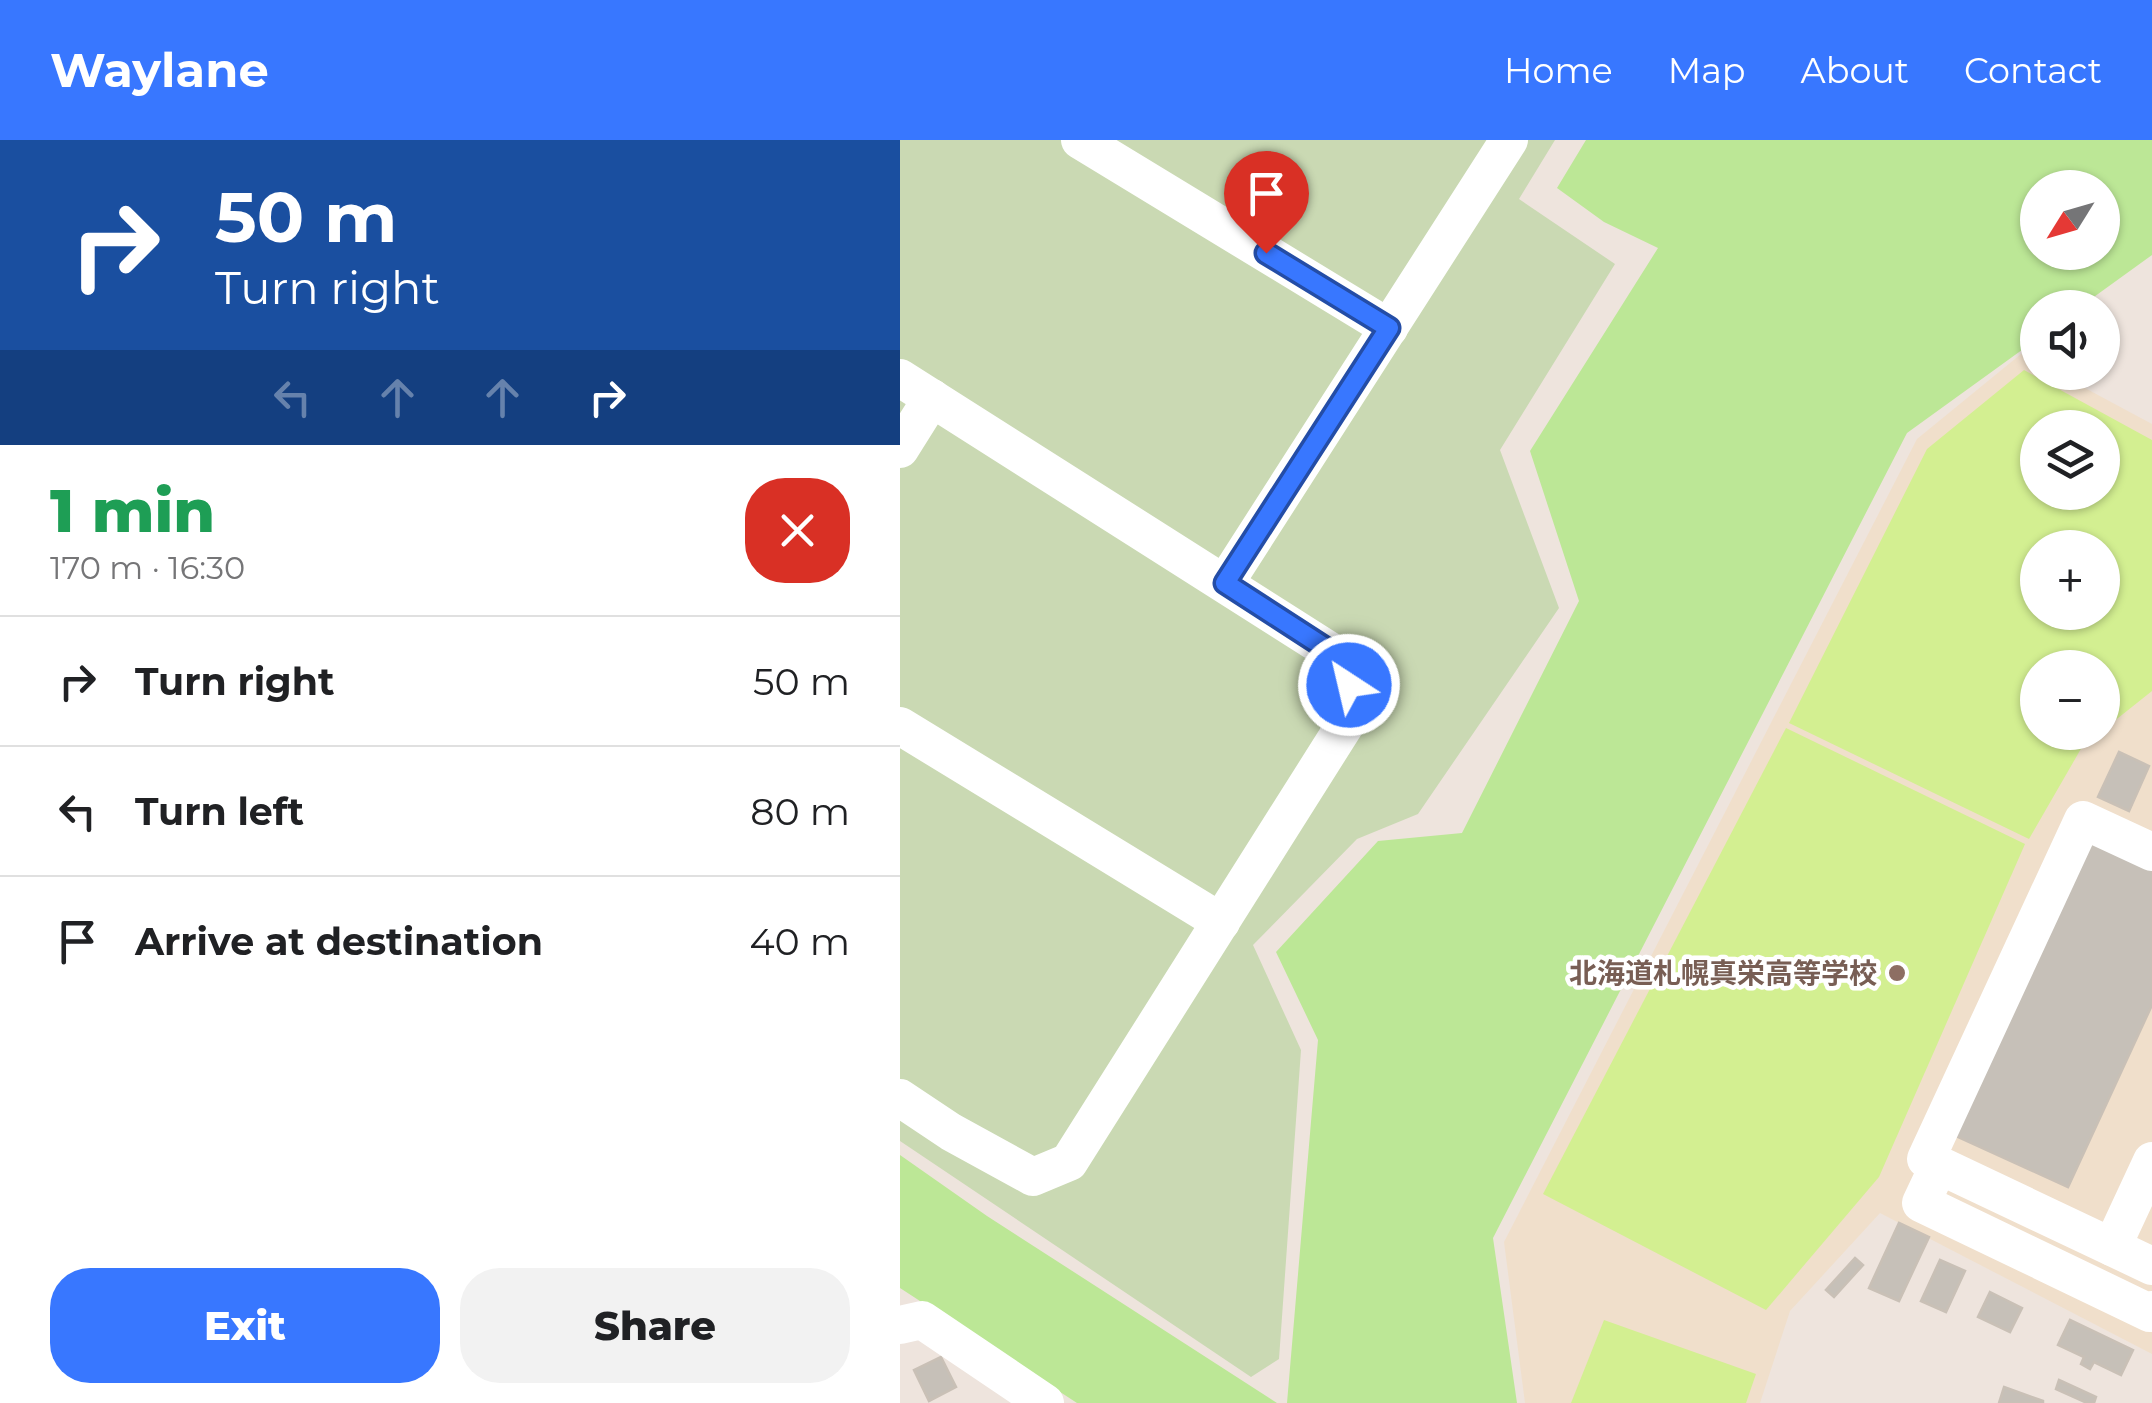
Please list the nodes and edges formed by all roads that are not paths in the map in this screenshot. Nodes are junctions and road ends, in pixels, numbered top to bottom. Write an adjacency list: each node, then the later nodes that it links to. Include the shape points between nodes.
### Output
1 (1080, 140): 3 (street)
2 (1509, 140): 3 (street)
3 (1389, 328): 7 (street)
4 (900, 378): 5 (street)
5 (932, 398): 6 (street); 7 (street)
6 (900, 448)
7 (1225, 583): 10 (street, via 1344,660 1355,710)
8 (900, 726): 10 (street)
9 (2152, 852): 13 (street, via 2083,820 1926,1160)
10 (1220, 922): 11 (street, via 1069,1162 1033,1177)
11 (900, 1098)
12 (2152, 1161): 14 (street)
13 (1939, 1165): 14 (street); 16 (street, via 1921,1203)
14 (2112, 1247): 15 (street)
15 (2152, 1266)
16 (2152, 1310)
17 (900, 1324): 18 (street, via 922,1320)
18 (1033, 1399)

